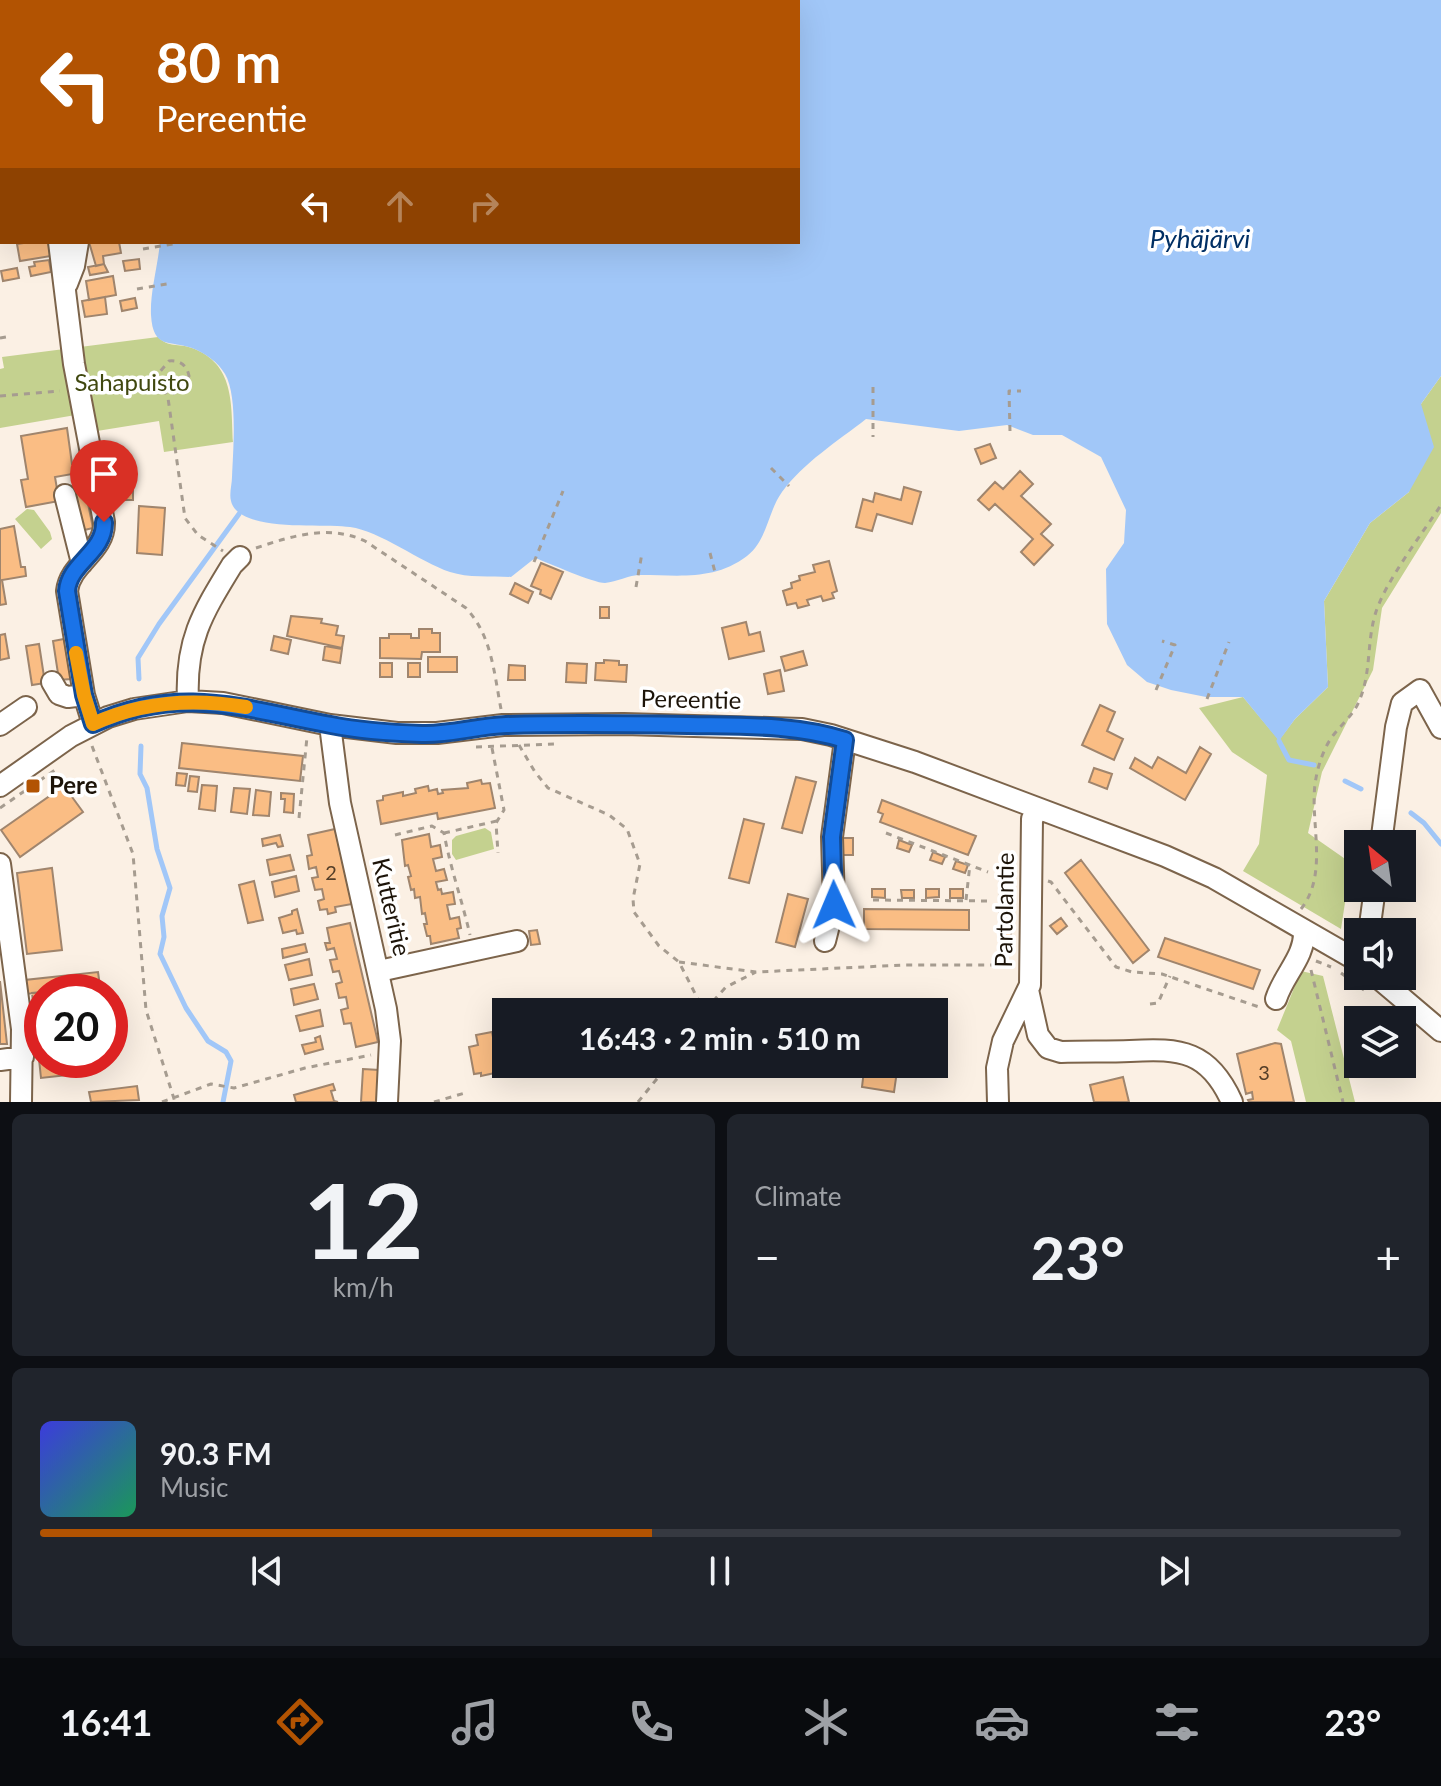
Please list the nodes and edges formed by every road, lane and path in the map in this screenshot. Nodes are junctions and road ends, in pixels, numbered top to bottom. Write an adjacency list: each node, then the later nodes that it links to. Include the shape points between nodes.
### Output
1 (59, 244): 6 (street)
2 (78, 244): 6 (street)
3 (173, 244): 4 (path)
4 (143, 249)
5 (167, 284): 7 (path)
6 (65, 288): 10 (street)
7 (137, 289)
8 (153, 380): 10 (path); 13 (path); 13 (path, via 169,361 187,368 188,380)
9 (873, 387): 15 (path)
10 (80, 389): 12 (path); 25 (street, via 105,530)
11 (1021, 391): 14 (path, via 1009,391)
12 (0, 396)
13 (168, 398): 23 (path, via 185,518 198,535)
14 (1010, 431)
15 (873, 437)
16 (771, 468): 17 (path)
17 (789, 486)
18 (563, 491): 24 (path)
19 (65, 495): 25 (street)
20 (1441, 505): 66 (path, via 1382,596 1359,701 1322,758 1314,801 1316,850)
21 (642, 553): 27 (path)
22 (710, 553): 26 (path)
23 (233, 555): 34 (street, via 196,628); 36 (path, via 290,537 328,532 365,541 472,615 485,634)
24 (534, 562)
25 (82, 563): 32 (street, via 67,591)
26 (716, 576)
27 (636, 587)
28 (1162, 641): 31 (path, via 1175,645)
29 (1229, 642): 33 (path)
30 (52, 682): 32 (street, via 59,694)
31 (1156, 690)
32 (84, 695): 39 (street)
33 (1207, 699)
34 (188, 701): 39 (street, Pereentie, via 124,711); 40 (street, Pereentie, via 223,703)
35 (26, 707): 37 (street)
36 (501, 709)
37 (0, 725)
38 (1441, 728): 54 (street, via 1420,690 1402,703)
39 (97, 733): 44 (path); 49 (street, Pereentie, via 52,749)
40 (331, 734): 41 (street, Pereentie, via 424,734 503,725 763,727 802,729); 52 (path, via 307,737); 74 (street, Kutteritie, via 340,803)
41 (845, 740): 51 (street, Pereentie); 68 (street, via 832,837 834,905)
42 (558, 743): 43 (path)
43 (519, 745): 45 (path); 72 (path, via 548,788 609,815 627,829 640,864 634,912 659,946)
44 (92, 746): 47 (path); 90 (path, via 133,854 146,1010)
45 (492, 746): 46 (path); 53 (path, via 504,810)
46 (469, 748)
47 (82, 751)
48 (58, 768): 50 (path)
49 (0, 786)
50 (0, 808)
51 (1038, 809): 62 (street, Partolantie, via 1032,819); 69 (street, Pereentie, via 1214,878)
52 (299, 818)
53 (497, 821): 55 (path); 58 (path)
54 (1383, 830)
55 (444, 833): 57 (path, via 432,826); 70 (path)
56 (886, 833): 60 (path)
57 (395, 835)
58 (498, 853)
59 (0, 864): 86 (street)
60 (970, 864): 61 (path); 64 (path)
61 (988, 872)
62 (1032, 878): 73 (street, Partolantie); 77 (path, via 1051,882 1116,967)
63 (873, 900): 64 (path)
64 (966, 901): 65 (path)
65 (990, 901)
66 (1304, 906)
67 (517, 941): 70 (street)
68 (825, 941)
69 (1306, 945): 71 (street, Pereentie); 76 (path); 83 (street); 98 (path)
70 (474, 950): 74 (street)
71 (1344, 952)
72 (679, 962): 75 (path); 80 (path)
73 (1032, 965): 75 (path); 78 (street, Partolantie)
74 (379, 971): 85 (street, Kutteritie)
75 (756, 972): 81 (path)
76 (1344, 972)
77 (1170, 976): 82 (path, via 1158,1003); 83 (path)
78 (1028, 990): 96 (street, Partolantie, via 1003,1041); 97 (street, via 1038,1035 1048,1048 1178,1051 1216,1073)
79 (1380, 990): 84 (street)
80 (696, 998)
81 (716, 998)
82 (1150, 1004)
83 (1273, 1005)
84 (1441, 1031)
85 (390, 1051): 90 (path, via 234,1088 211,1084); 93 (street, Kutteritie)
86 (23, 1057): 87 (street); 91 (street)
87 (0, 1060)
88 (658, 1078): 95 (path)
89 (465, 1093): 94 (path)
90 (174, 1100): 92 (path)
91 (21, 1102)
92 (162, 1102)
93 (387, 1102)
94 (434, 1102)
95 (638, 1102)
96 (998, 1102)
97 (1232, 1102)
98 (1343, 1102)

